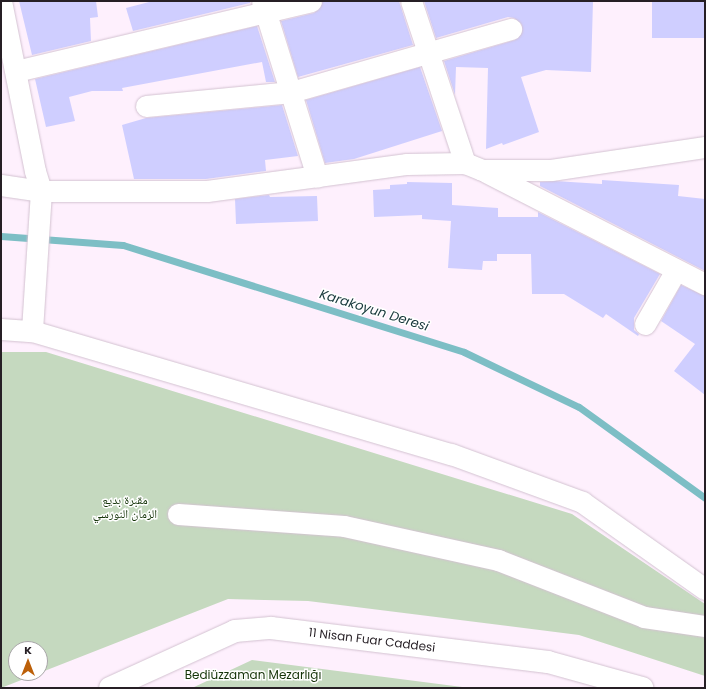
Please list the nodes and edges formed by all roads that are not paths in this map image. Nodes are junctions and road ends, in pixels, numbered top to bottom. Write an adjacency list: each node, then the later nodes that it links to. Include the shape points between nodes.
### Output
1 (1, 1): 7 (street)
2 (311, 1): 4 (street)
3 (411, 1): 6 (street)
4 (264, 7): 7 (street); 8 (street)
5 (511, 29): 6 (street)
6 (428, 54): 8 (street); 11 (street)
7 (16, 71): 14 (street, via 32,158)
8 (291, 92): 9 (street); 12 (street)
9 (146, 106)
10 (705, 147): 11 (street, via 551,170)
11 (473, 167): 12 (street, via 407,164); 15 (street)
12 (317, 177): 14 (street, via 207,191)
13 (1, 185): 14 (street)
14 (42, 191): 19 (street)
15 (676, 270): 16 (street); 17 (street)
16 (705, 284)
17 (645, 324)
18 (1, 329): 19 (street)
19 (32, 331): 21 (street, via 451,454 582,502)
20 (178, 514): 22 (street, via 344,526 498,560 644,617)
21 (705, 589)
22 (705, 626)
23 (110, 688): 24 (main road, 11 Nisan Fuar Caddesi, via 235,631 271,628 548,662)
24 (642, 688)

